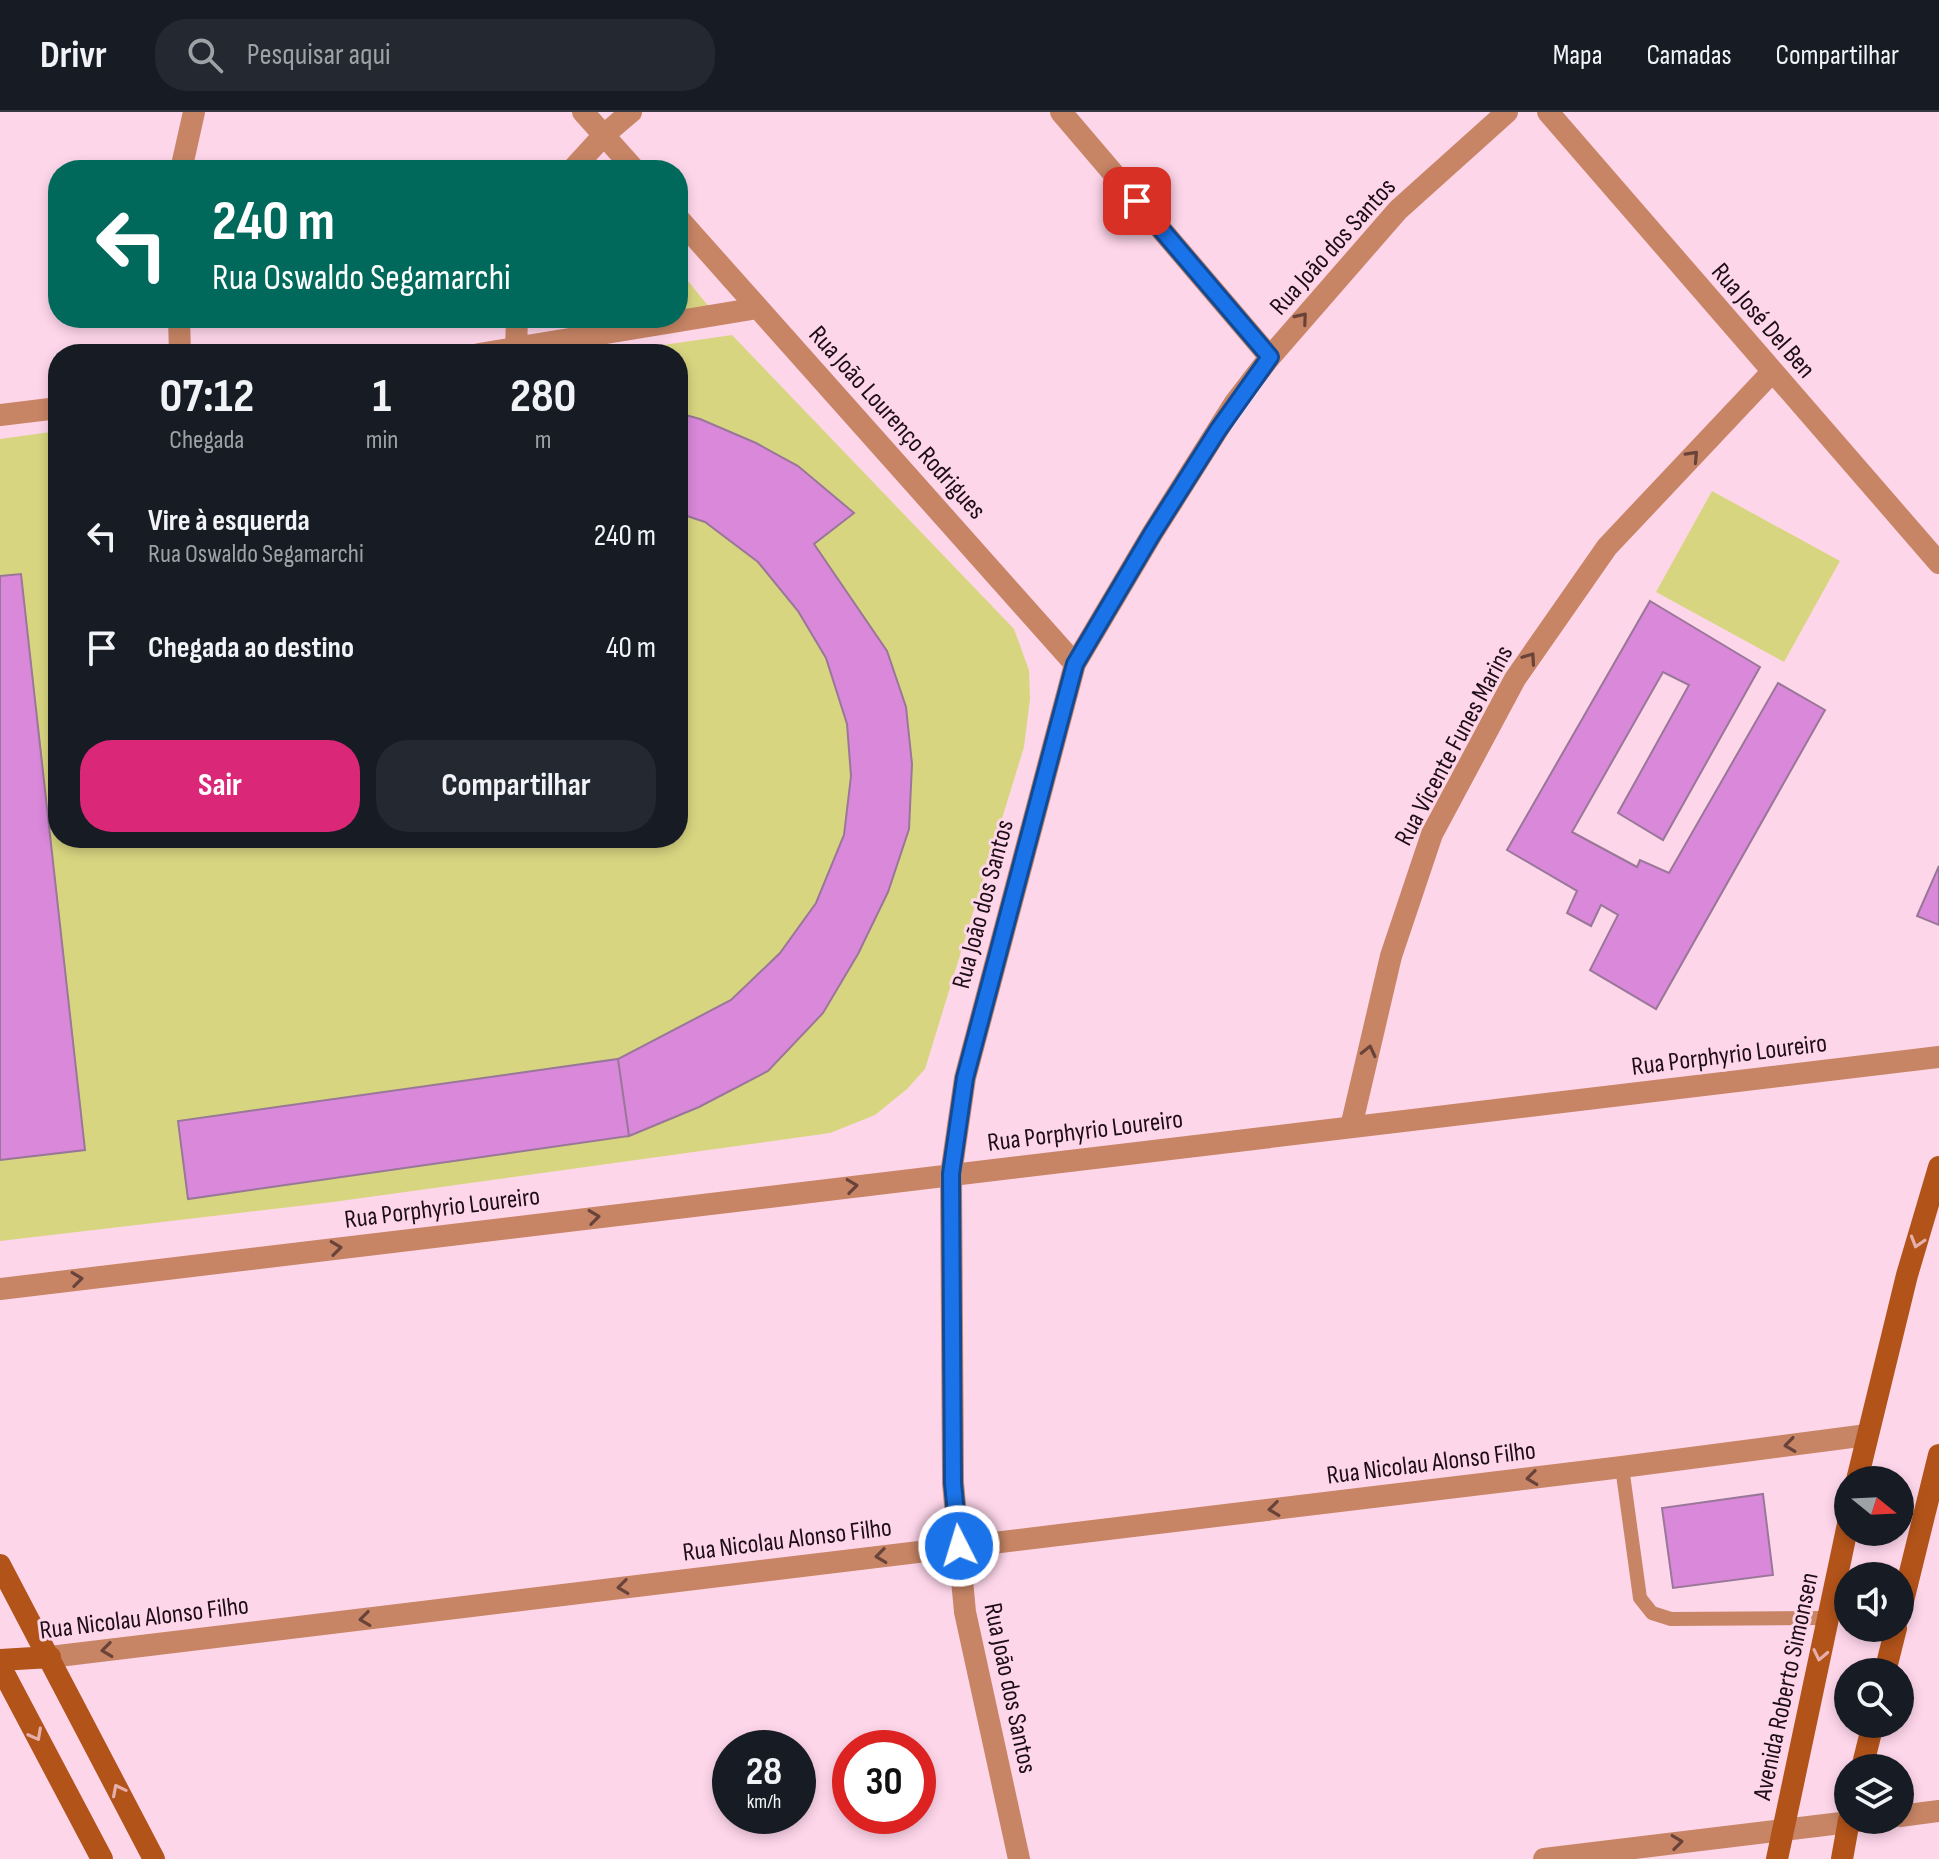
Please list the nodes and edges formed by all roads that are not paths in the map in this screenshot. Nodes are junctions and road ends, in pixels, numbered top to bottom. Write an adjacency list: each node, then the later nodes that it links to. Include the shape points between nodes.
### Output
1 (194, 112): 8 (street)
2 (583, 112): 7 (street)
3 (631, 112): 7 (street)
4 (1061, 112): 16 (street)
5 (1507, 112): 16 (street, Rua João dos Santos, one-way to 5, via 1398,210)
6 (1548, 112): 17 (street, Rua José Del Ben)
7 (604, 135): 9 (street); 10 (street)
8 (183, 160)
9 (581, 160)
10 (626, 160)
11 (688, 229): 12 (street, Rua João Lourenço Rodrigues)
12 (758, 308): 13 (street); 21 (street, Rua João Lourenço Rodrigues)
13 (688, 320)
14 (640, 328): 15 (street)
15 (546, 344)
16 (1270, 357): 21 (street, Rua João dos Santos, via 1218,430)
17 (1772, 372): 20 (street, Rua José Del Ben); 23 (street, Rua Vicente Funes Marins, one-way to 17, via 1391,956 1432,834 1515,679 1607,547)
18 (48, 409): 19 (street)
19 (0, 415)
20 (1939, 563)
21 (1075, 664): 25 (street, Rua João dos Santos, via 965,1078)
22 (1939, 1057): 23 (street, Rua Porphyrio Loureiro)
23 (1351, 1127): 25 (street, Rua Porphyrio Loureiro)
24 (1939, 1167): 27 (main road, one-way to 27)
25 (951, 1174): 26 (street, Rua Porphyrio Loureiro, one-way to 25); 31 (street, Rua João dos Santos, via 953,1483)
26 (0, 1289)
27 (1867, 1435): 29 (main road); 30 (street, Rua Nicolau Alonso Filho, one-way to 30)
28 (1939, 1455): 33 (main road)
29 (1860, 1466)
30 (1622, 1467): 31 (street, Rua Nicolau Alonso Filho, one-way to 31); 35 (lane, via 1640,1598 1652,1613 1671,1619)
31 (959, 1546): 36 (street, Rua Nicolau Alonso Filho, one-way to 36); 45 (street, Rua João dos Santos, via 965,1612)
32 (1843, 1546): 35 (main road, Avenida Roberto Simonsen)
33 (1913, 1562)
34 (0, 1565): 36 (main road)
35 (1828, 1618): 41 (main road, Avenida Roberto Simonsen, one-way to 41)
36 (50, 1657): 37 (main road, Rua Nicolau Alonso Filho); 44 (main road, one-way to 36)
37 (0, 1663): 43 (main road, one-way to 43)
38 (1939, 1811): 39 (street)
39 (1914, 1814)
40 (1834, 1823): 41 (street)
41 (1784, 1829): 46 (street, one-way to 41); 47 (main road, Avenida Roberto Simonsen)
42 (1850, 1834): 48 (main road)
43 (102, 1859)
44 (154, 1859)
45 (1019, 1859)
46 (1544, 1859)
47 (1777, 1859)
48 (1842, 1859)

